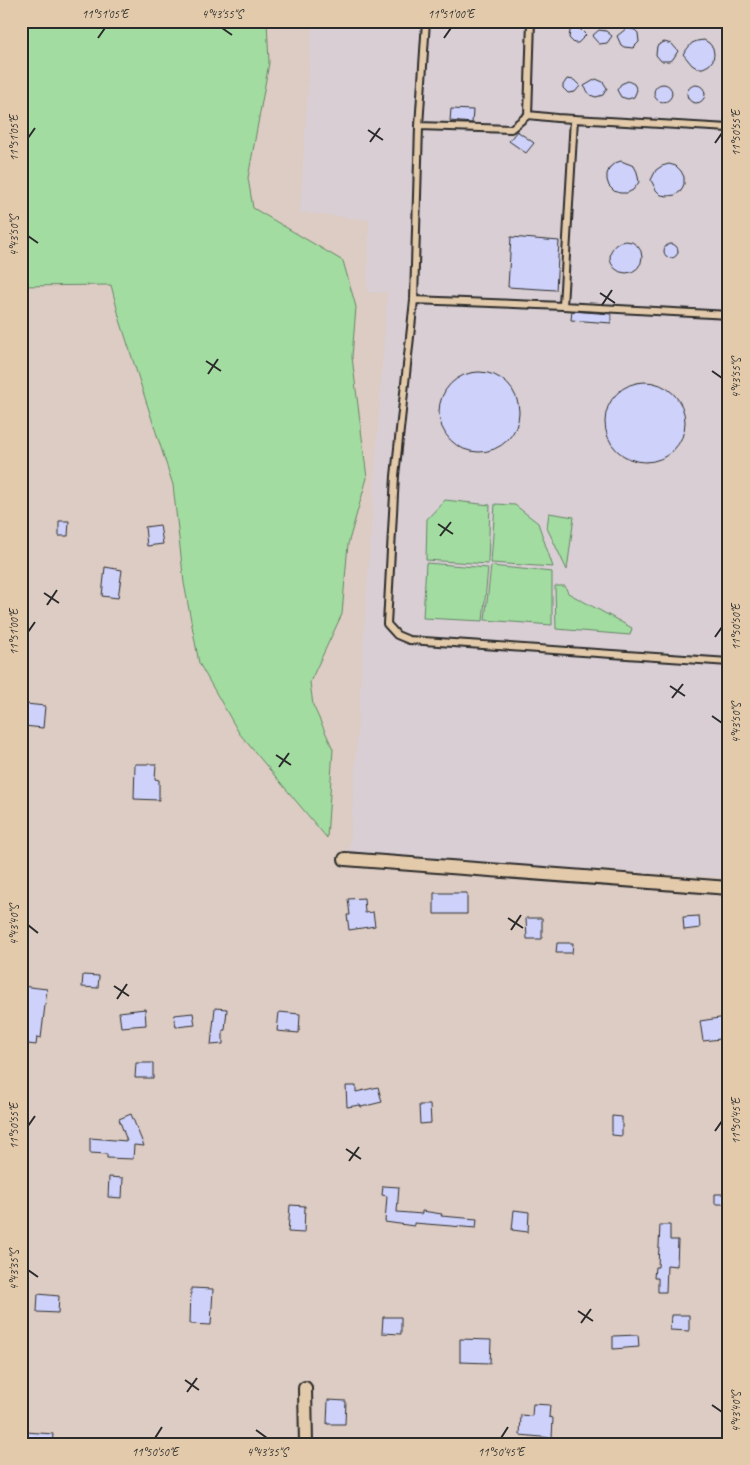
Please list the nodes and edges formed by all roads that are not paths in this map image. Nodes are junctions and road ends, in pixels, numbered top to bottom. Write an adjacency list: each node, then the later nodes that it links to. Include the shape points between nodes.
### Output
1 (426, 21): 5 (lane)
2 (531, 21): 3 (lane)
3 (528, 115): 4 (lane); 5 (lane, via 511,129)
4 (574, 119): 6 (lane); 8 (lane)
5 (419, 126): 7 (lane)
6 (729, 128)
7 (414, 300): 8 (lane); 10 (lane, via 395,476 387,624 397,635 409,640)
8 (563, 306): 9 (lane)
9 (729, 315)
10 (729, 662)
11 (345, 859): 12 (street)
12 (729, 888)
13 (305, 1388): 14 (street)
14 (306, 1444)

